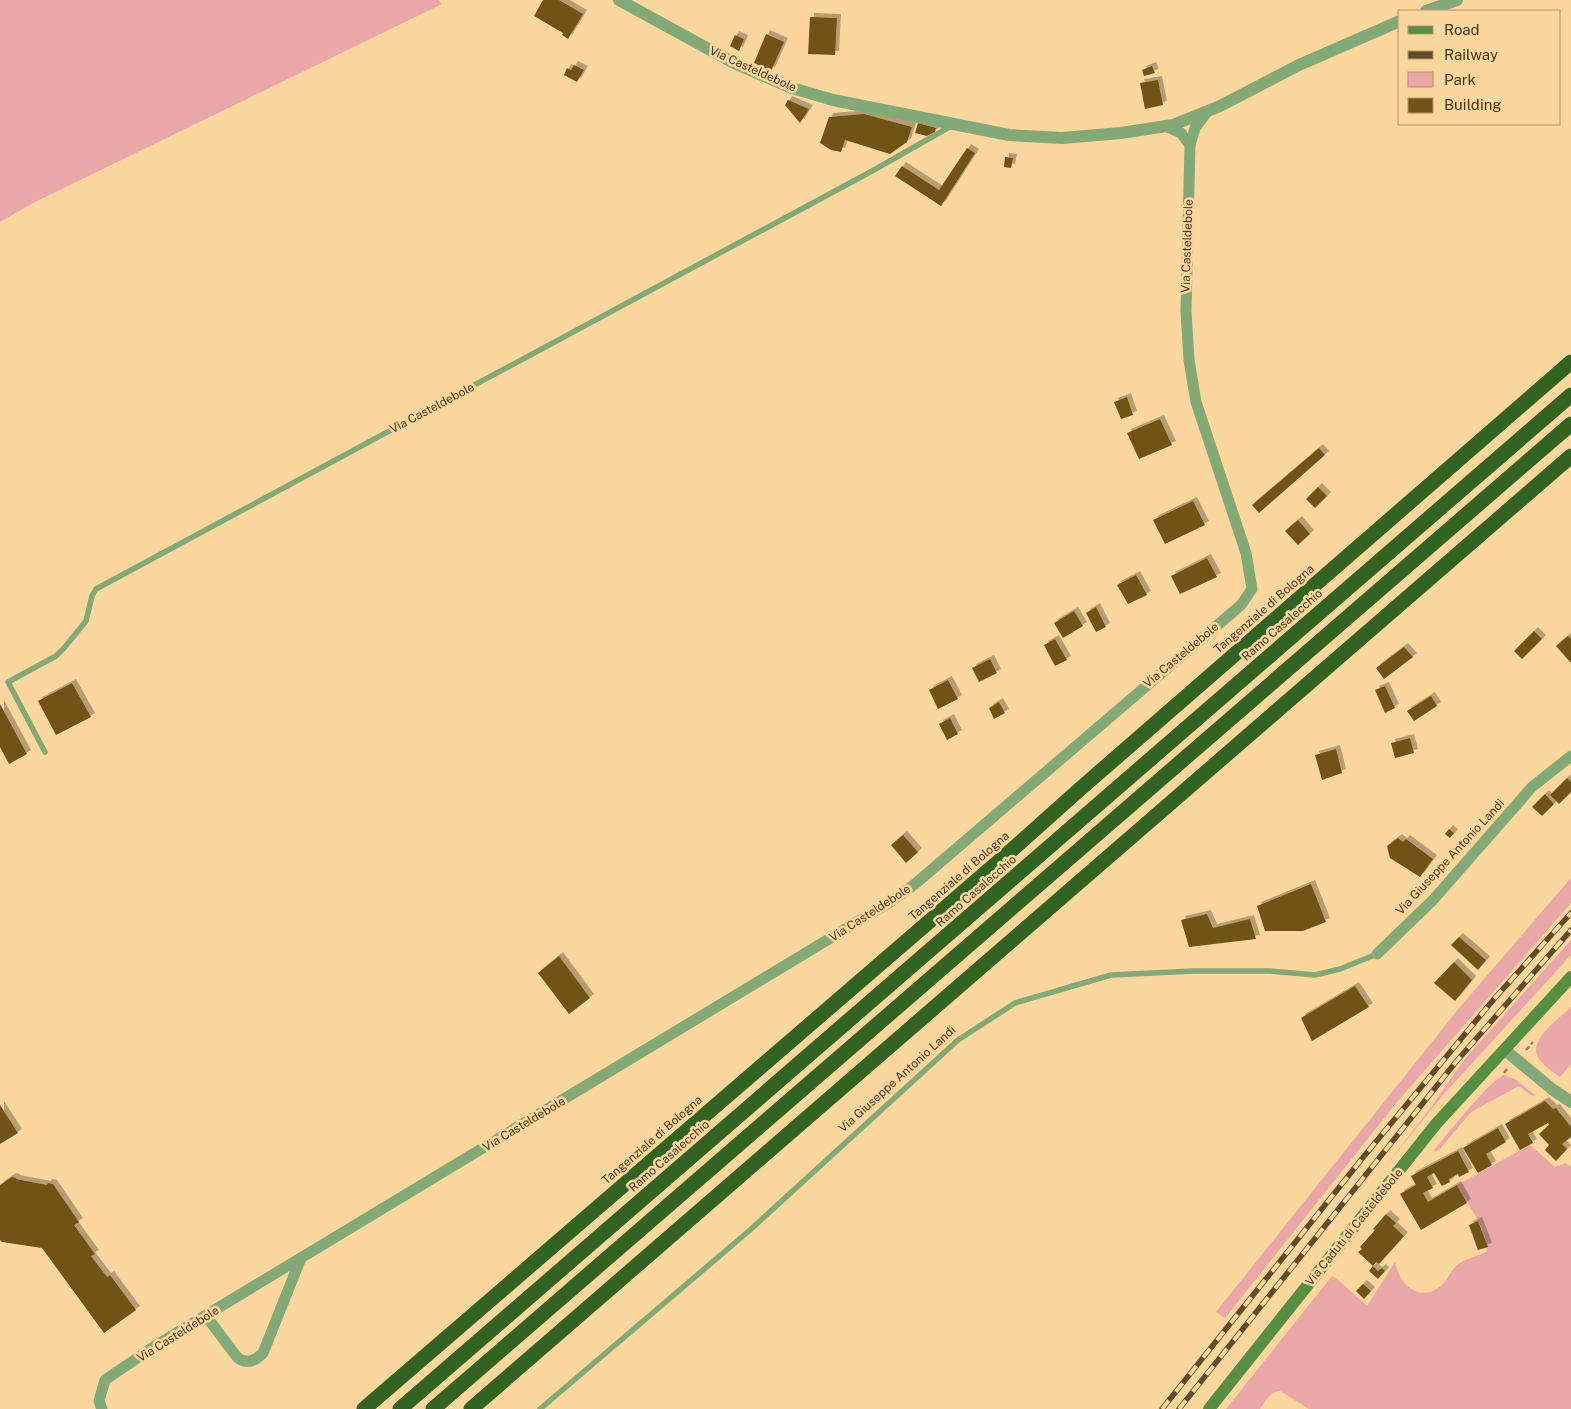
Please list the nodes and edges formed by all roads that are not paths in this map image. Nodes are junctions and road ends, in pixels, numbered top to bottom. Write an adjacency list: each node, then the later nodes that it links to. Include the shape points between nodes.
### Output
1 (619, 0): 6 (street, Via Casteldebole, via 734,63 792,88 833,100)
2 (1457, 0): 3 (street)
3 (1429, 10)
4 (1398, 22): 5 (street, Via Casteldebole, via 1299,65)
5 (1207, 112): 7 (street, Via Casteldebole); 8 (street, Via Casteldebole, via 1195,128)
6 (956, 124): 7 (street, Via Casteldebole, via 1009,135 1062,138); 13 (lane, Via Casteldebole, via 96,589 86,621 65,647 56,656 8,682)
7 (1165, 126): 8 (street, via 1181,133)
8 (1190, 145): 21 (street, Via Casteldebole, via 1186,311 1189,360 1196,402 1246,554 1252,589 1241,605 890,902)
9 (1571, 362): 24 (highway, Tangenziale di Bologna)
10 (1571, 395): 25 (highway, Ramo Casalecchio)
11 (1571, 424): 26 (highway)
12 (1571, 456): 27 (highway)
13 (44, 752)
14 (1571, 756): 15 (street, Via Giuseppe Antonio Landi, via 1532,787 1433,900)
15 (1377, 954): 28 (lane, Via Giuseppe Antonio Landi, via 1315,975 1260,971 1111,975 1015,1003 958,1040 750,1230)
16 (1571, 977): 18 (main road)
17 (1571, 984): 18 (main road)
18 (1545, 1007): 19 (main road, Via Caduti di Casteldebole)
19 (1505, 1050): 20 (street); 29 (main road, Via Caduti di Casteldebole, via 1436,1124)
20 (1571, 1102)
21 (301, 1258): 22 (street, Via Casteldebole); 22 (street, via 263,1352 257,1359 249,1362 236,1357)
22 (206, 1316): 23 (street, Via Casteldebole, via 106,1380 99,1401)
23 (102, 1409)
24 (364, 1409)
25 (400, 1409)
26 (433, 1409)
27 (471, 1409)
28 (540, 1409)
29 (1209, 1409)

